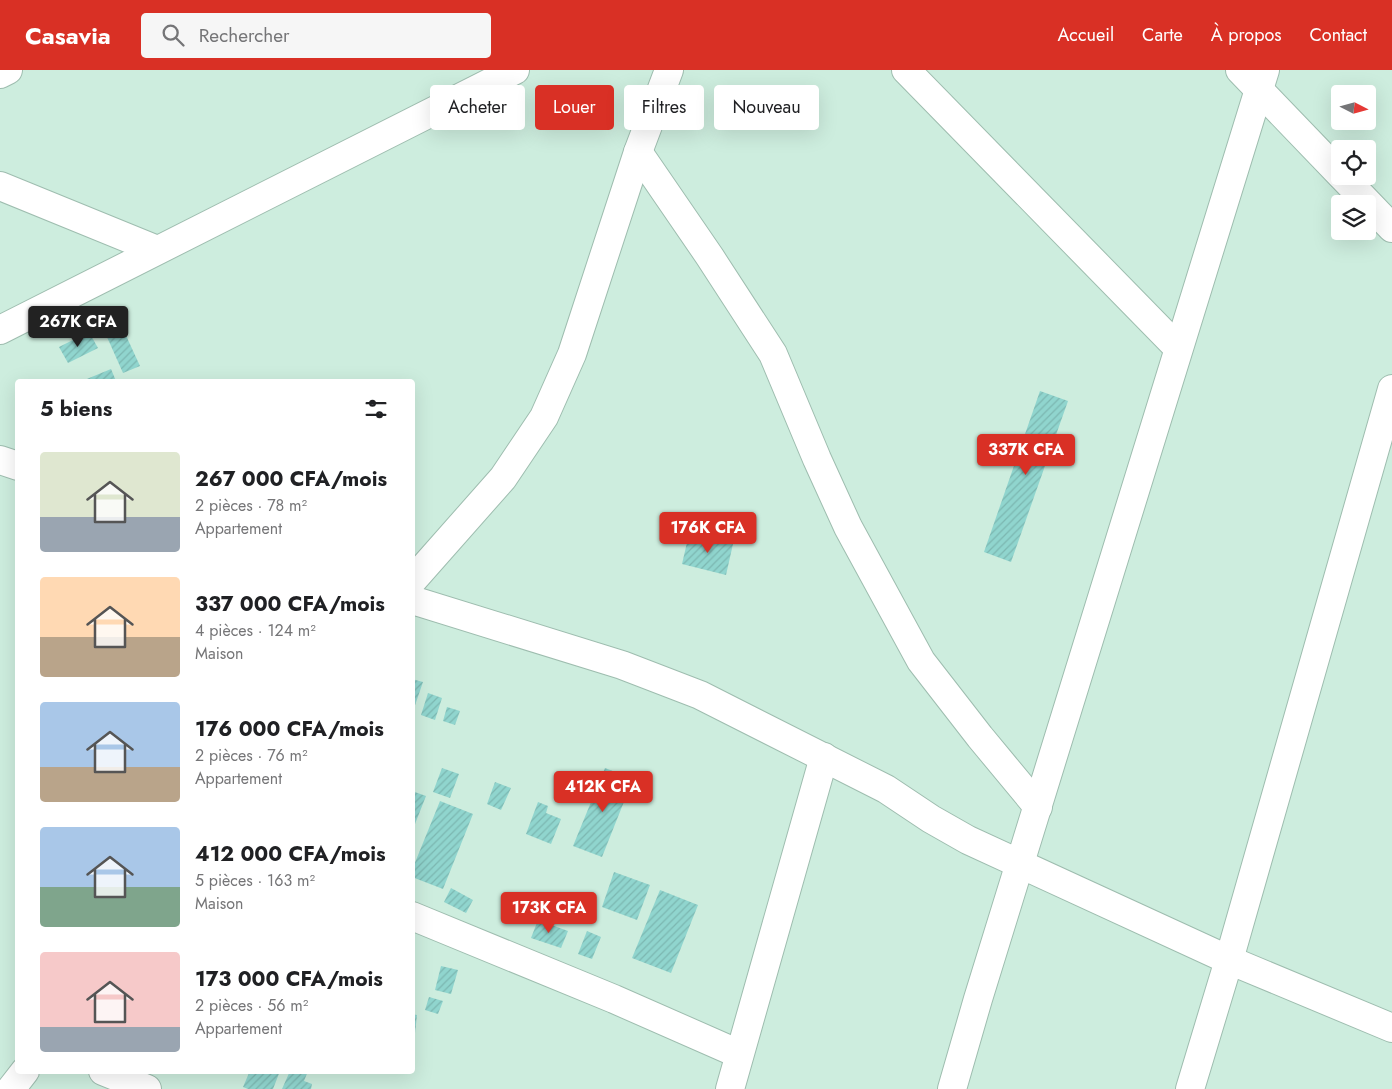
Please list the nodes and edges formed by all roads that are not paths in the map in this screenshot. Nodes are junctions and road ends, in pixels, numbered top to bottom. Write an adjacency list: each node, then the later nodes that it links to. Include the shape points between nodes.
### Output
1 (8, 70): 5 (street)
2 (515, 70): 12 (street)
3 (669, 70): 7 (street)
4 (906, 70): 14 (street)
5 (0, 74)
6 (1254, 76): 8 (street); 14 (street)
7 (638, 152): 18 (street, via 572,354 544,417 503,478); 21 (street, via 773,354 848,527 921,661)
8 (1331, 164)
9 (1351, 185): 11 (street)
10 (0, 186): 12 (street)
11 (1392, 228)
12 (157, 250): 13 (street)
13 (0, 330)
14 (1178, 348): 21 (street)
15 (1392, 389): 24 (street)
16 (0, 460): 17 (street)
17 (15, 465)
18 (415, 578)
19 (415, 601): 20 (street, via 622,665 700,695)
20 (824, 757): 22 (street, via 886,789 968,840); 26 (street)
21 (1038, 807): 22 (street)
22 (1020, 865): 24 (street); 32 (street)
23 (415, 917): 26 (street)
24 (1229, 960): 25 (street); 33 (street)
25 (1392, 1028)
26 (739, 1054): 31 (street)
27 (23, 1074): 29 (street)
28 (110, 1074): 30 (street)
29 (11, 1089)
30 (147, 1089)
31 (730, 1089)
32 (952, 1089)
33 (1190, 1089)

